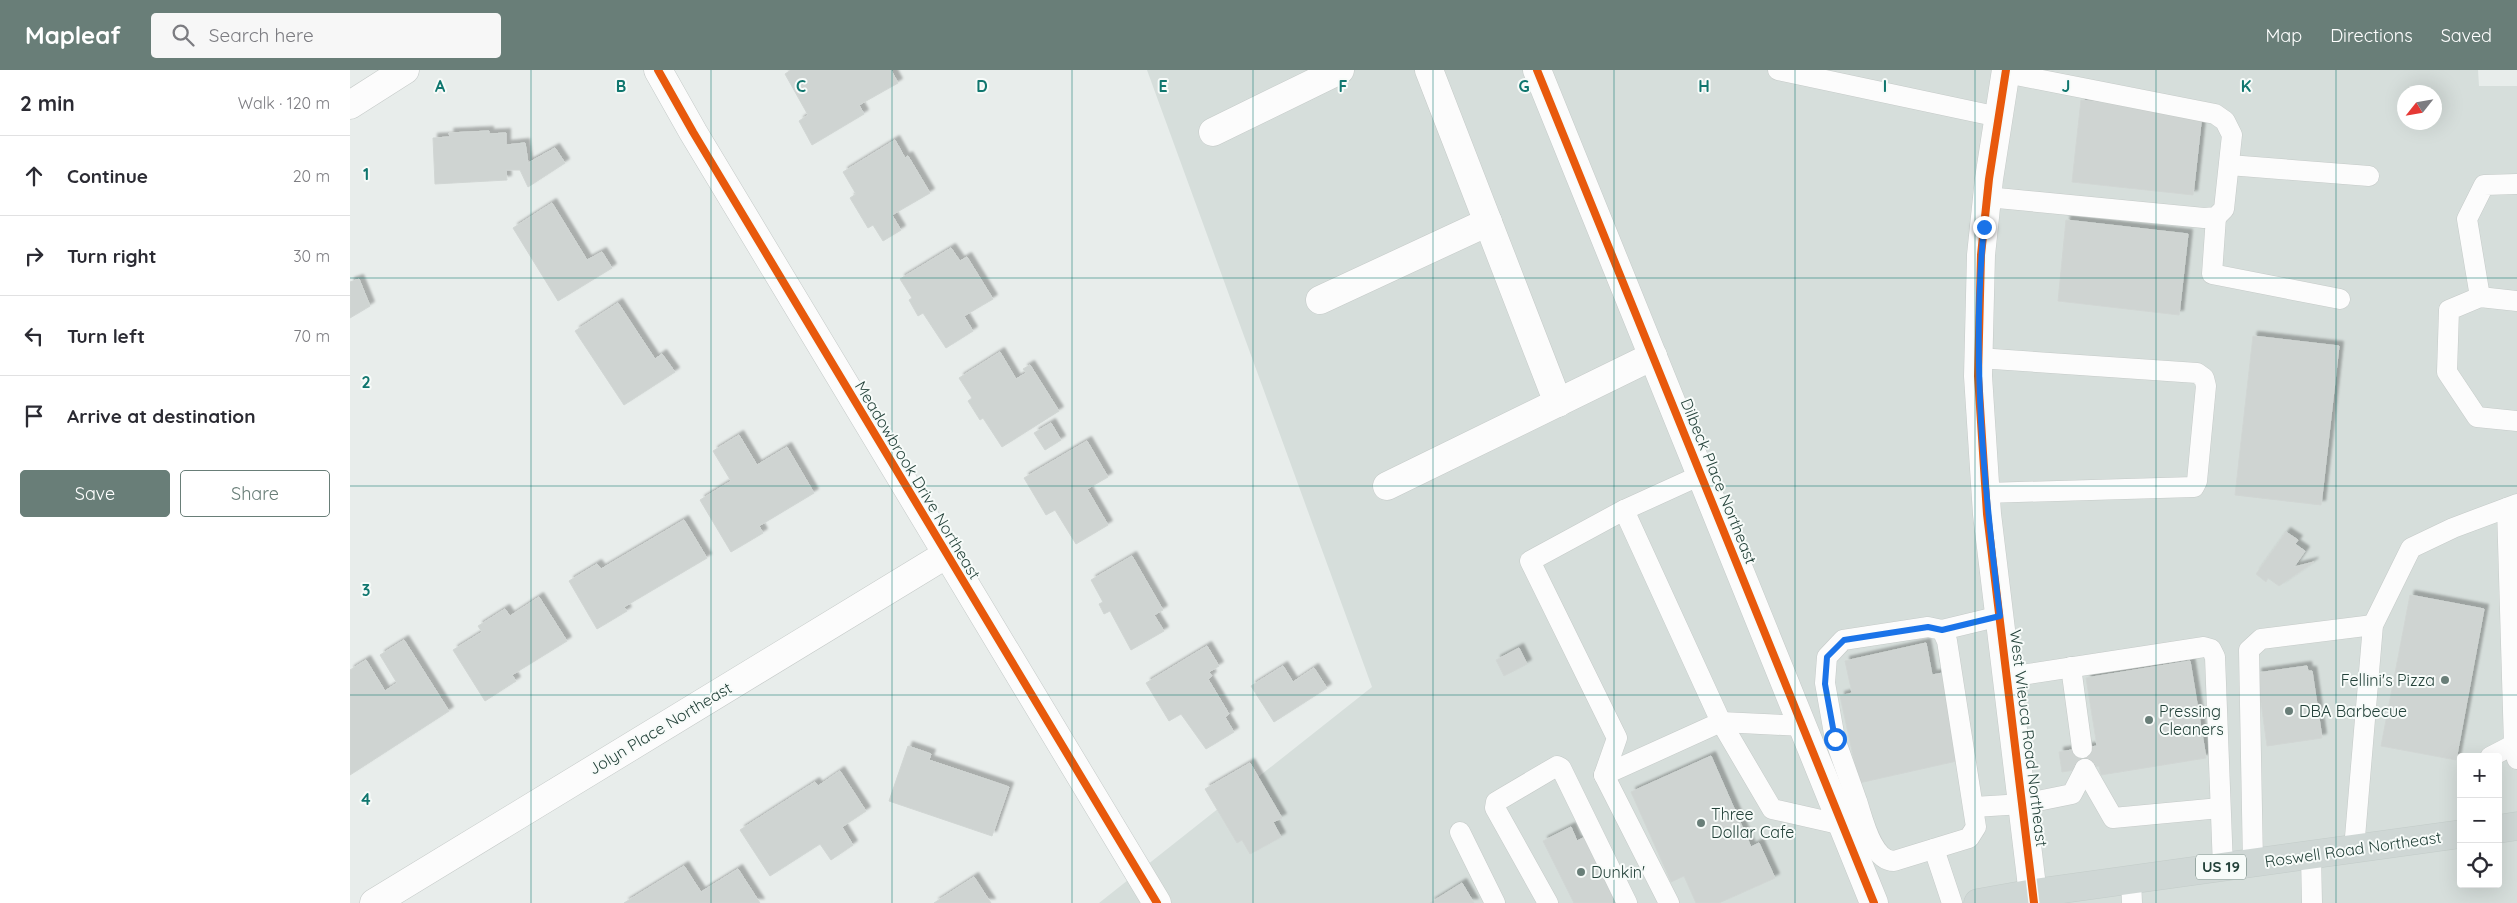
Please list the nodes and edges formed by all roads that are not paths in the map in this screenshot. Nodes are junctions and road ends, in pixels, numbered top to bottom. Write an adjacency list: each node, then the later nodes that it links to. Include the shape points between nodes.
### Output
1 (405, 70): 8 (street)
2 (658, 70): 30 (street, Meadowbrook Drive Northeast)
3 (1340, 70): 10 (street)
4 (1429, 70): 16 (street)
5 (1537, 70): 21 (street, Dilbeck Place Northeast)
6 (1778, 70): 9 (lane)
7 (2006, 71): 9 (street, West Wieuca Road Northeast); 11 (lane, via 2215,114 2225,121 2232,135)
8 (350, 105)
9 (1999, 117): 14 (street, West Wieuca Road Northeast)
10 (1213, 132)
11 (2229, 165): 12 (lane); 15 (lane, via 2224,209)
12 (2369, 176)
13 (2517, 184): 17 (lane, via 2484,185 2467,219)
14 (1987, 197): 15 (lane); 22 (street, West Wieuca Road Northeast, via 1981,255)
15 (2216, 217): 18 (lane, via 2212,274)
16 (1488, 222): 19 (street); 23 (street)
17 (2480, 297): 20 (lane); 24 (lane, via 2448,310 2447,372 2477,417)
18 (2340, 299)
19 (1320, 300)
20 (2517, 301)
21 (1653, 356): 23 (street); 25 (street, Dilbeck Place Northeast)
22 (1978, 358): 27 (street, West Wieuca Road Northeast); 27 (lane, via 2197,373 2204,378 2206,386 2194,487)
23 (1558, 403): 26 (street)
24 (2517, 421)
25 (1701, 475): 29 (lane); 37 (street, Dilbeck Place Northeast)
26 (1387, 486)
27 (1986, 493): 31 (street, West Wieuca Road Northeast)
28 (2512, 506): 32 (lane, via 2411,548); 39 (lane)
29 (1624, 510): 36 (lane); 41 (lane, via 1530,562 1617,738)
30 (947, 554): 57 (street, Jolyn Place Northeast); 58 (street, Meadowbrook Drive Northeast)
31 (2000, 616): 33 (lane); 35 (street, West Wieuca Road Northeast)
32 (2373, 625): 51 (lane); 53 (lane, via 2261,639 2249,650)
33 (1942, 630): 43 (lane, via 1948,642); 45 (lane, via 1928,627 1844,640 1827,657 1825,684)
34 (2071, 667): 35 (lane); 38 (lane); 44 (lane, via 2204,647 2211,649 2215,657)
35 (2008, 677): 42 (street, West Wieuca Road Northeast)
36 (1721, 722): 37 (lane); 41 (lane); 45 (lane, via 1772,809)
37 (1803, 726): 45 (street, Dilbeck Place Northeast)
38 (2082, 748)
39 (2516, 749): 40 (lane)
40 (2502, 753)
41 (1604, 775): 62 (lane)
42 (2023, 804): 43 (lane); 44 (lane, via 2072,794 2085,769 2113,818); 56 (street, West Wieuca Road Northeast)
43 (1974, 807): 50 (lane, via 1976,827 1969,838)
44 (2220, 808): 54 (lane)
45 (1845, 812): 50 (lane, via 1886,861); 63 (street, Dilbeck Place Northeast)
46 (2517, 826): 47 (main road)
47 (2502, 828)
48 (1460, 832): 59 (lane)
49 (2457, 835): 51 (main road, Roswell Road Northeast / US 19)
50 (1934, 849): 64 (lane)
51 (2354, 849): 52 (main road, Roswell Road Northeast / US 19)
52 (2311, 855): 53 (main road, Roswell Road Northeast / US 19); 66 (lane)
53 (2253, 863): 54 (main road, Roswell Road Northeast / US 19)
54 (2223, 867): 55 (main road, Roswell Road Northeast / US 19)
55 (2132, 892): 56 (main road, Roswell Road Northeast / US 19)
56 (2034, 898): 65 (main road, Roswell Road Northeast / US 19)
57 (374, 903)
58 (1157, 903)
59 (1495, 903)
60 (1548, 903): 61 (lane, via 1495,808 1496,802 1557,766 1561,768)
61 (1627, 903)
62 (1670, 903)
63 (1874, 903)
64 (1952, 903)
65 (1978, 903)
66 (2312, 903)

